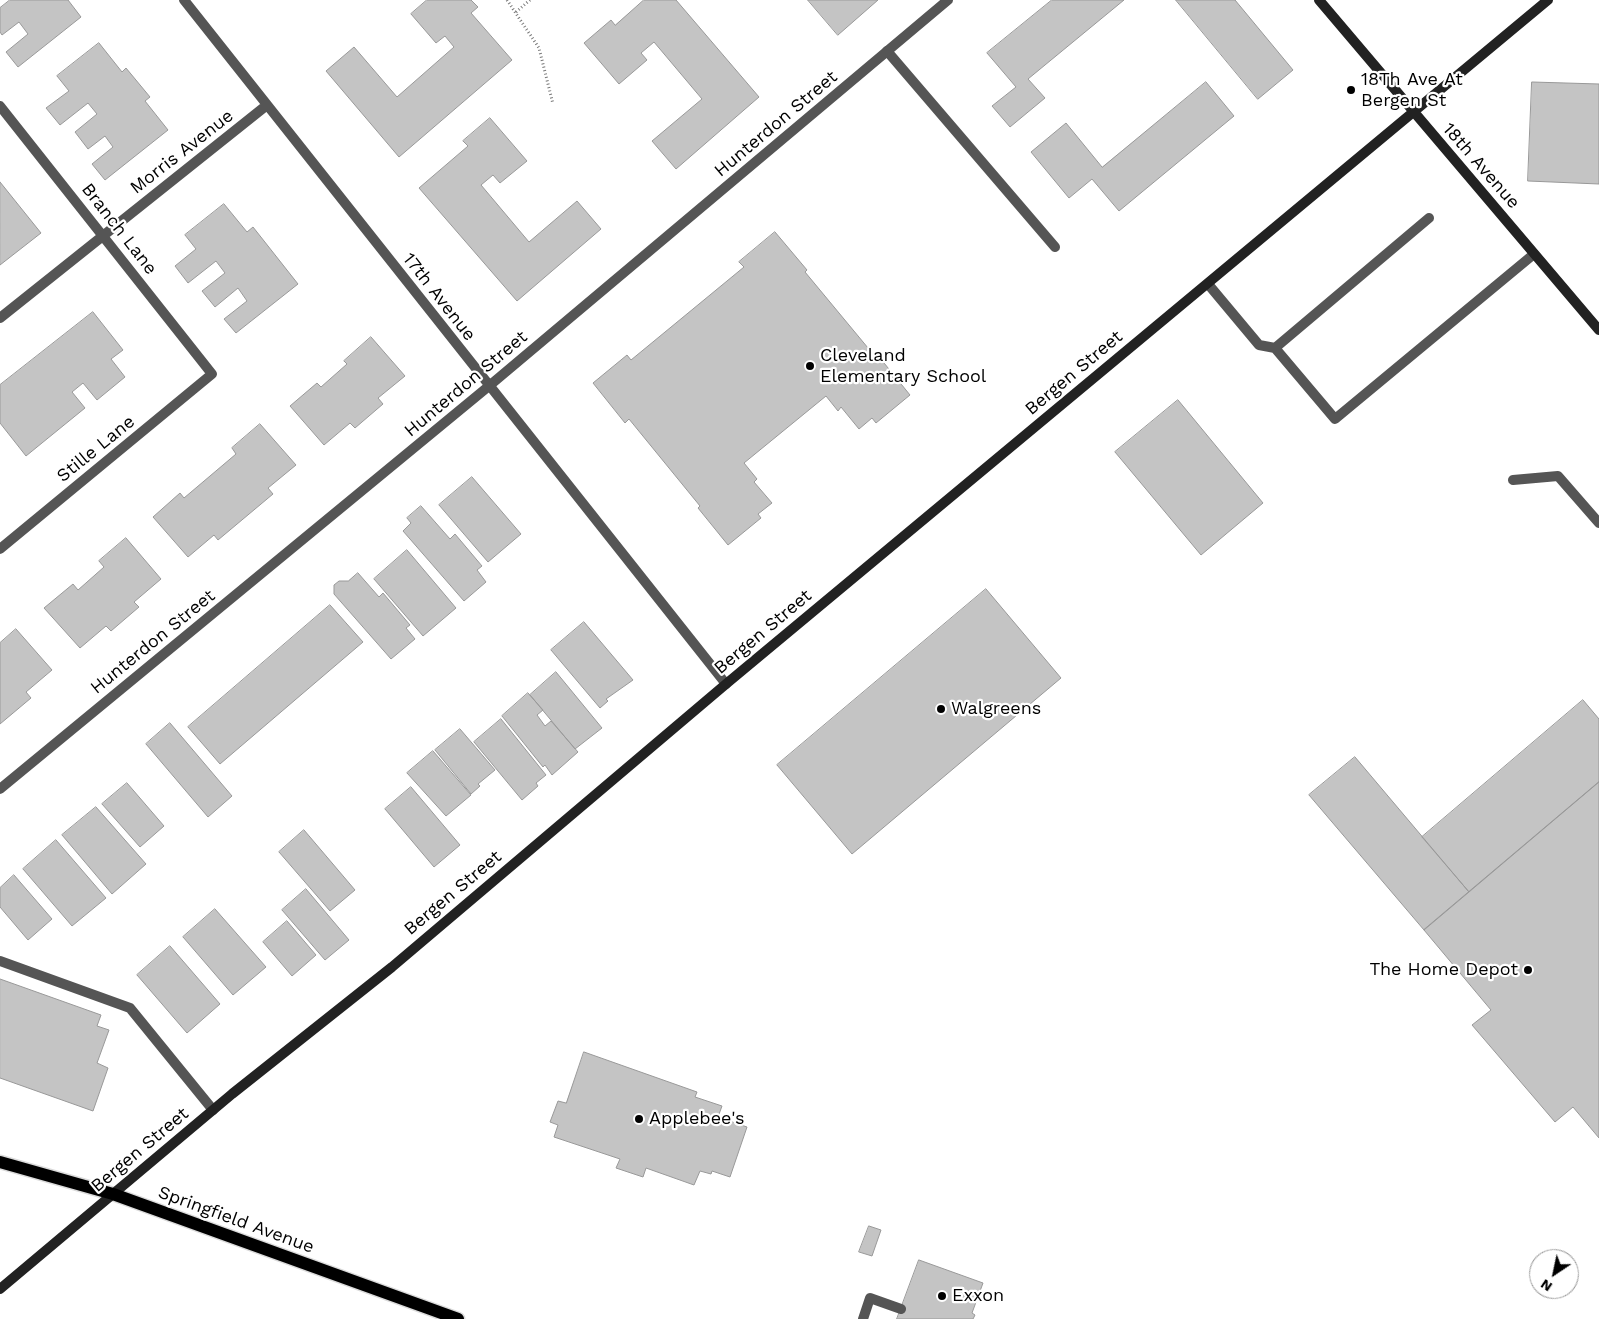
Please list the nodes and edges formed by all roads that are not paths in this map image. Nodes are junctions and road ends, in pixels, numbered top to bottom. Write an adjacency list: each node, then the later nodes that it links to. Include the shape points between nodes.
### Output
1 (184, 0): 7 (street, 17th Avenue)
2 (948, 0): 5 (street, Hunterdon Street)
3 (1319, 0): 8 (main road, 18th Avenue)
4 (1548, 0): 8 (main road, Bergen Street)
5 (888, 51): 11 (street); 18 (street, Hunterdon Street)
6 (0, 106): 10 (street, Branch Lane)
7 (266, 106): 10 (street, Morris Avenue); 18 (street, 17th Avenue)
8 (1413, 113): 12 (main road, 18th Avenue); 13 (main road, Bergen Street)
9 (1429, 218): 16 (street)
10 (103, 236): 14 (street, Morris Avenue); 17 (street, Branch Lane)
11 (1055, 248)
12 (1534, 254): 15 (main road, 18th Avenue); 16 (street, via 1335,419)
13 (1208, 284): 16 (street, via 1259,345); 22 (main road, Bergen Street)
14 (0, 318)
15 (1599, 330)
16 (1274, 348)
17 (212, 374): 21 (street, Stille Lane)
18 (489, 386): 22 (street, 17th Avenue); 23 (street, Hunterdon Street)
19 (1513, 480): 20 (street, via 1558,476)
20 (1599, 523)
21 (0, 549)
22 (726, 684): 25 (main road, Bergen Street, via 392,967)
23 (0, 788)
24 (0, 961): 25 (street, via 130,1008)
25 (213, 1110): 27 (main road, Bergen Street)
26 (0, 1162): 27 (main road, Springfield Avenue)
27 (113, 1194): 28 (main road, Bergen Street); 30 (main road, Springfield Avenue)
28 (0, 1289)
29 (901, 1309): 31 (street, via 870,1298)
30 (458, 1319)
31 (863, 1319)

